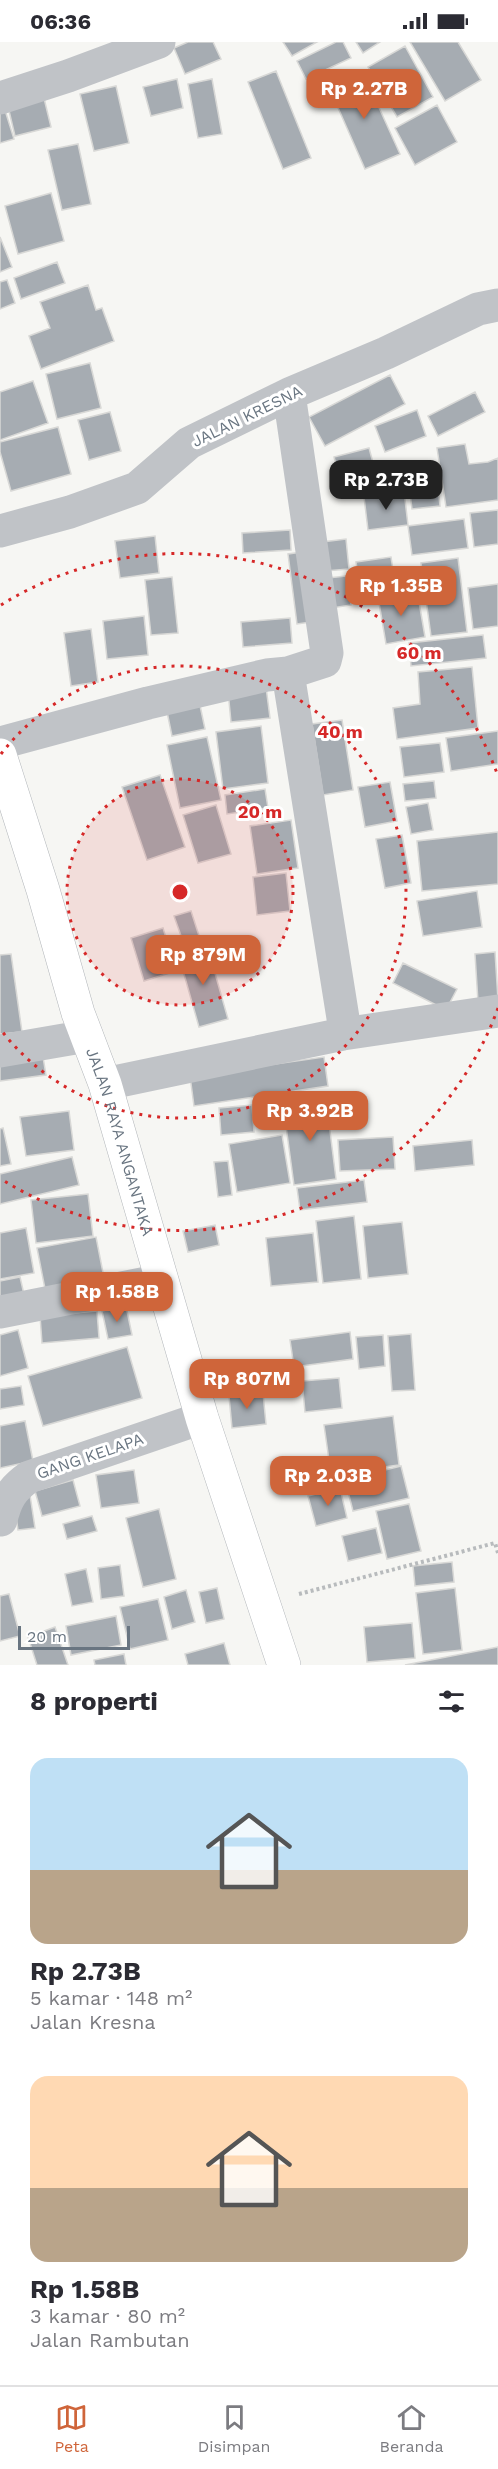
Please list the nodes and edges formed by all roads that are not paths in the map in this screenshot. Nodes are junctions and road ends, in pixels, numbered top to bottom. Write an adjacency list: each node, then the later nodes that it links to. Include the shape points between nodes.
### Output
1 (159, 42): 2 (street)
2 (0, 98)
3 (498, 305): 4 (street, JALAN KRESNA, via 478,309)
4 (289, 394): 5 (street, JALAN KRESNA, via 189,443 137,488); 6 (street, via 327,653 325,661)
5 (0, 531)
6 (288, 673): 7 (street, via 148,703); 10 (street)
7 (0, 743)
8 (0, 755): 11 (main road, JALAN RAYA ANGANTAKA)
9 (498, 1011): 10 (street)
10 (343, 1034): 13 (street)
11 (87, 1036): 12 (street); 13 (main road, JALAN RAYA ANGANTAKA)
12 (0, 1051)
13 (105, 1084): 14 (main road, JALAN RAYA ANGANTAKA)
14 (162, 1280): 15 (street); 16 (main road, JALAN RAYA ANGANTAKA)
15 (0, 1312)
16 (202, 1419): 17 (street, GANG KELAPA, via 29,1477 14,1487 5,1502); 18 (main road, JALAN RAYA ANGANTAKA)
17 (2, 1520)
18 (284, 1665)

